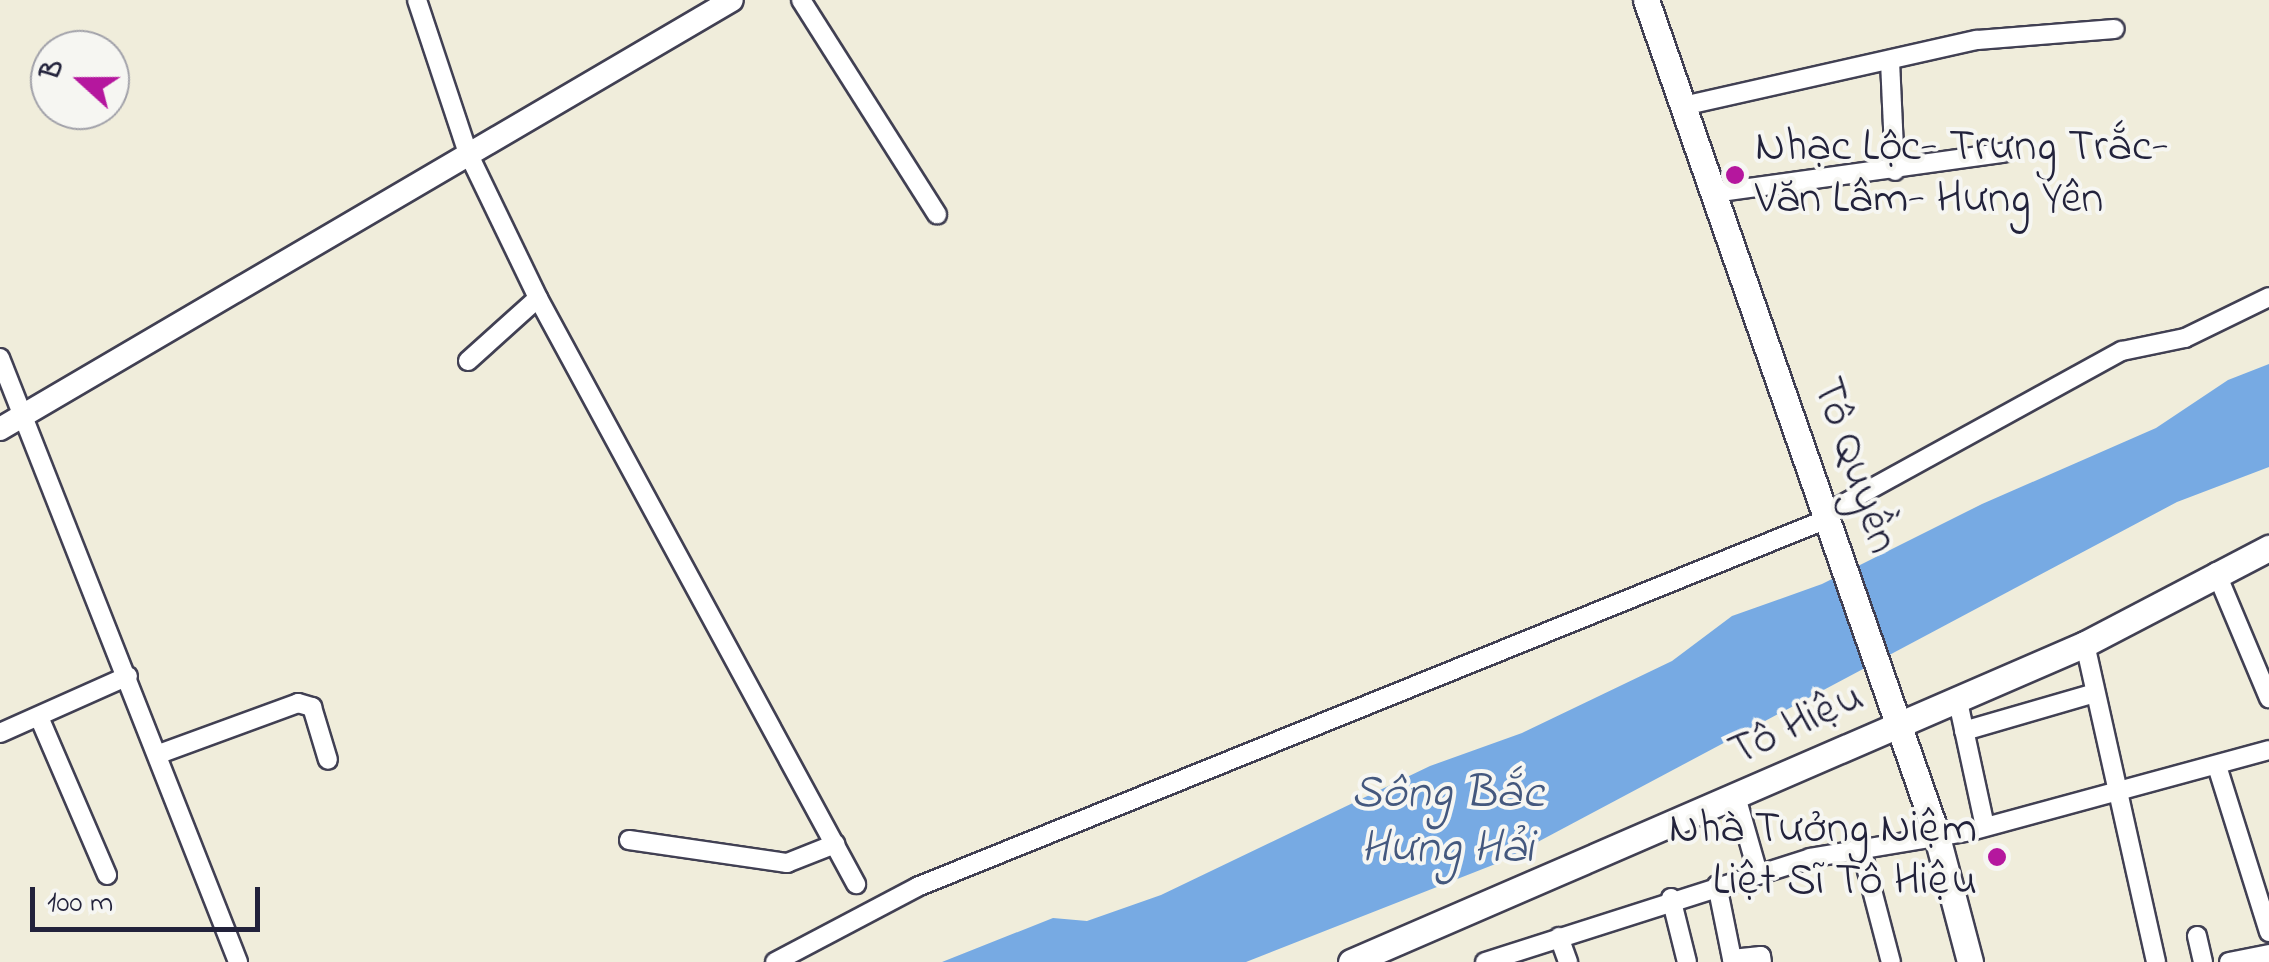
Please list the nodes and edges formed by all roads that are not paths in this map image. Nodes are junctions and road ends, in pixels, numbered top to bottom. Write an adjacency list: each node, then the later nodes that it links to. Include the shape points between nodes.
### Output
1 (418, 0): 9 (street)
2 (732, 0): 9 (street)
3 (801, 0): 12 (street)
4 (1646, 0): 7 (main road, Tô Quyền)
5 (2115, 29): 6 (street, via 2015,34)
6 (1890, 61): 7 (street); 10 (street)
7 (1683, 106): 11 (main road, Tô Quyền)
8 (2002, 153): 10 (street)
9 (468, 154): 14 (street); 17 (street)
10 (1895, 171): 11 (street)
11 (1713, 193): 19 (main road, Tô Quyền)
12 (937, 214)
13 (2269, 297): 19 (street, via 2186,338 2122,350)
14 (538, 298): 16 (street); 40 (street)
15 (0, 358): 17 (street)
16 (468, 361)
17 (24, 416): 18 (street); 23 (street)
18 (0, 429)
19 (1826, 517): 27 (main road, Tô Quyền); 54 (street, via 917,886)
20 (2269, 548): 21 (main road, Tô Hiệu)
21 (2216, 572): 22 (main road, Tô Hiệu); 26 (street)
22 (2085, 644): 24 (street); 25 (main road, Tô Hiệu)
23 (128, 676): 28 (street); 32 (street)
24 (2095, 692): 29 (street); 35 (street)
25 (1956, 697): 27 (main road, Tô Hiệu); 29 (street)
26 (2269, 698)
27 (1891, 715): 36 (main road, Tô Hiệu); 38 (main road, Tô Quyền)
28 (39, 717): 30 (street); 43 (street)
29 (1964, 731): 37 (street)
30 (0, 733)
31 (2269, 750): 34 (street)
32 (158, 754): 33 (street, via 298,703 312,707); 53 (street)
33 (328, 760)
34 (2216, 766): 35 (street); 47 (street)
35 (2115, 793): 37 (street); 61 (street)
36 (1736, 800): 42 (street); 55 (main road, Tô Hiệu)
37 (1985, 826): 38 (street)
38 (1936, 832): 41 (street); 60 (main road, Tô Quyền)
39 (628, 840): 40 (street, via 787,863)
40 (836, 844): 44 (street)
41 (1861, 848): 42 (street); 59 (street)
42 (1758, 873): 45 (street)
43 (107, 876)
44 (856, 884)
45 (1717, 885): 46 (street); 52 (street, via 1732,959)
46 (1671, 898): 50 (street); 58 (street)
47 (2269, 932)
48 (1759, 935): 52 (street)
49 (2197, 936): 62 (street)
50 (1559, 937): 56 (street); 57 (street)
51 (2269, 954): 63 (street)
52 (1762, 959)
53 (238, 962)
54 (775, 962)
55 (1351, 962)
56 (1485, 962)
57 (1568, 962)
58 (1687, 962)
59 (1891, 962)
60 (1970, 962)
61 (2156, 962)
62 (2203, 962)
63 (2229, 962)

